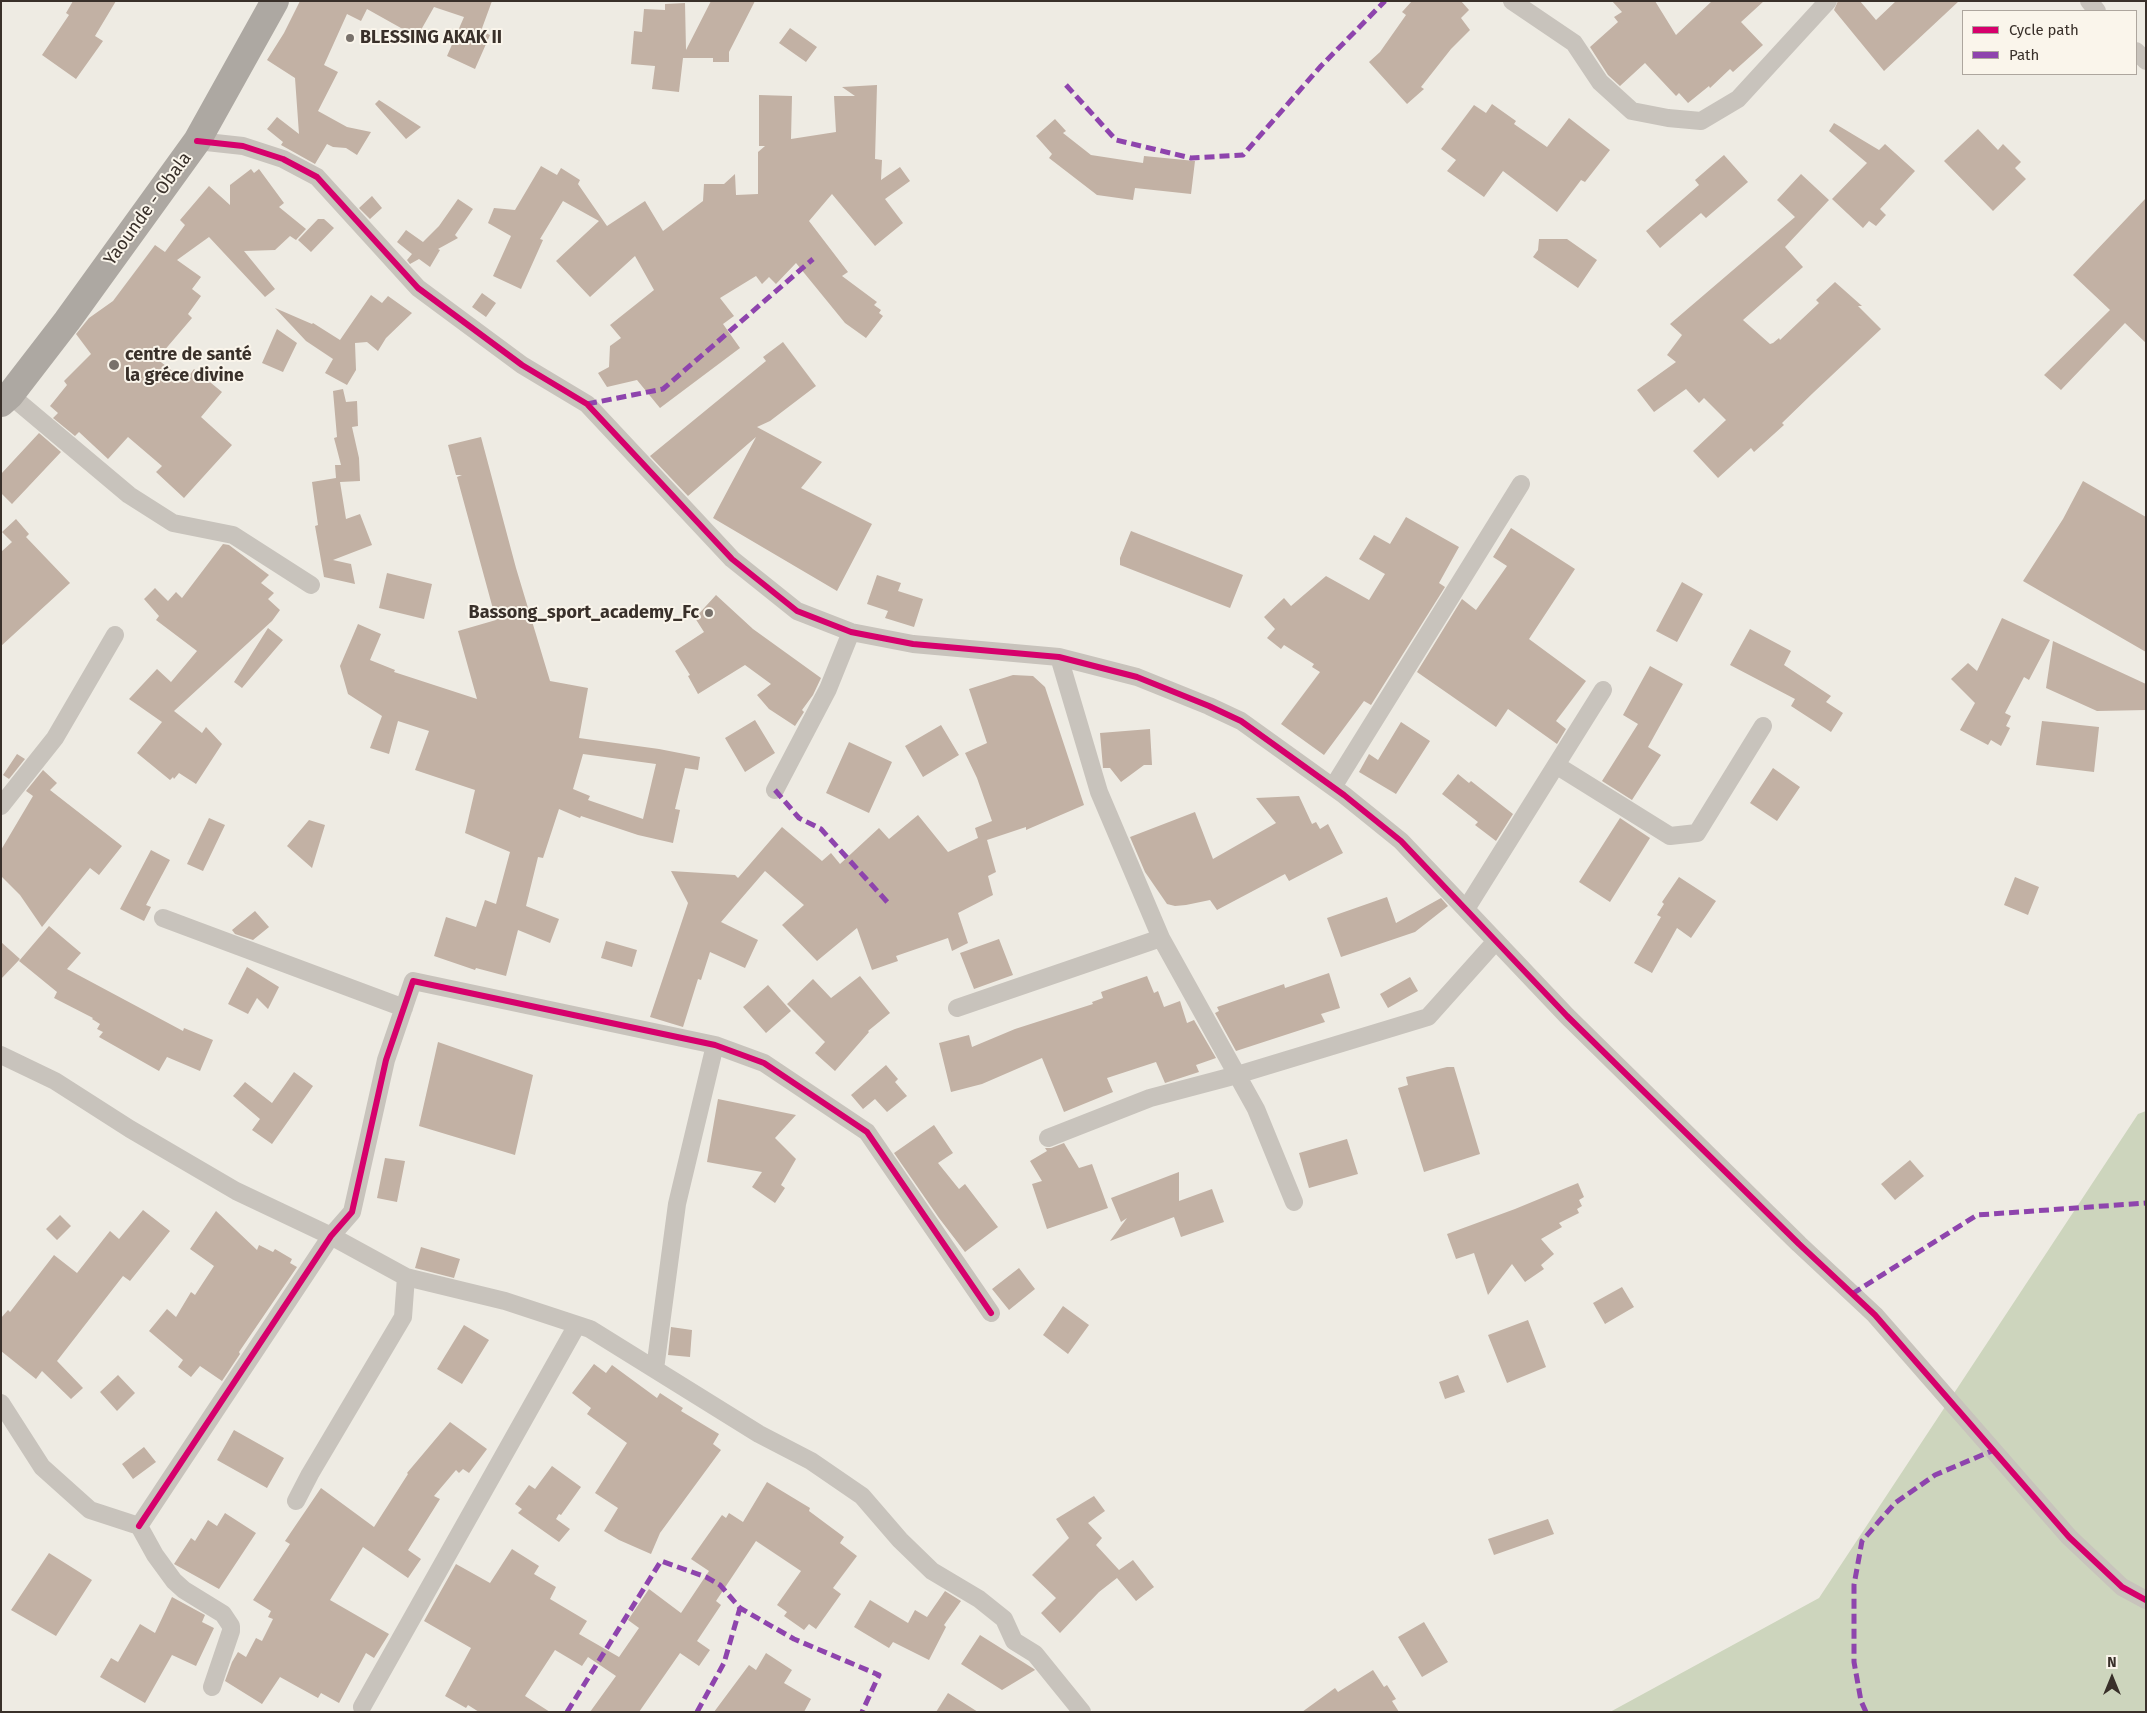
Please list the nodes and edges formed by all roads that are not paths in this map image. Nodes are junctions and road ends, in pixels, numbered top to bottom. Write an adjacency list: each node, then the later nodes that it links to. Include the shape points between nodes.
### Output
1 (275, 1): 4 (highway, Yaounde - Obala)
2 (1512, 1): 3 (street, via 1574,43 1600,82 1632,111 1701,121 1738,99)
3 (1828, 1)
4 (197, 141): 5 (highway, Yaounde - Obala, via 67,321); 8 (street, via 243,146 283,159 316,176 418,288 522,365 587,404 732,559 797,611)
5 (5, 399): 7 (street, via 129,495 173,523 233,535)
6 (1521, 484): 14 (street)
7 (311, 585)
8 (851, 632): 10 (street, via 913,644); 15 (street, via 828,689)
9 (115, 635): 16 (street, via 55,738)
10 (1059, 657): 14 (street, via 1137,677 1241,721); 19 (street, via 1099,792)
11 (1603, 690): 13 (street)
12 (1763, 726): 13 (street, via 1697,834 1670,836)
13 (1556, 765): 17 (street)
14 (1333, 787): 17 (street, via 1401,841)
15 (775, 790)
16 (1, 806)
17 (1466, 909): 20 (street)
18 (163, 918): 21 (street)
19 (1161, 938): 22 (street); 25 (street)
20 (1496, 941): 25 (street, via 1428,1017); 36 (street, via 1588,1036 1875,1315 2070,1537 2122,1587)
21 (404, 1008): 23 (street, via 413,981); 28 (street, via 386,1060 352,1212)
22 (957, 1008)
23 (715, 1045): 30 (street, via 764,1064 867,1132); 32 (street, via 677,1204)
24 (1, 1055): 28 (street, via 55,1081 236,1191)
25 (1237, 1075): 26 (street, via 1150,1098); 27 (street, via 1256,1109)
26 (1048, 1138)
27 (1294, 1202)
28 (331, 1236): 29 (street); 35 (street)
29 (406, 1277): 31 (street, via 505,1301); 34 (street, via 403,1317)
30 (991, 1312)
31 (577, 1325): 32 (street, via 590,1329); 38 (street)
32 (655, 1369): 39 (street, via 759,1434 811,1461 862,1496 932,1571 979,1599 1004,1619 1014,1641 1035,1654)
33 (1, 1403): 35 (street, via 42,1467 83,1504 90,1510)
34 (296, 1501)
35 (138, 1526): 37 (street, via 174,1581 223,1614 231,1626)
36 (2146, 1600)
37 (212, 1687)
38 (362, 1707)
39 (1082, 1712)

